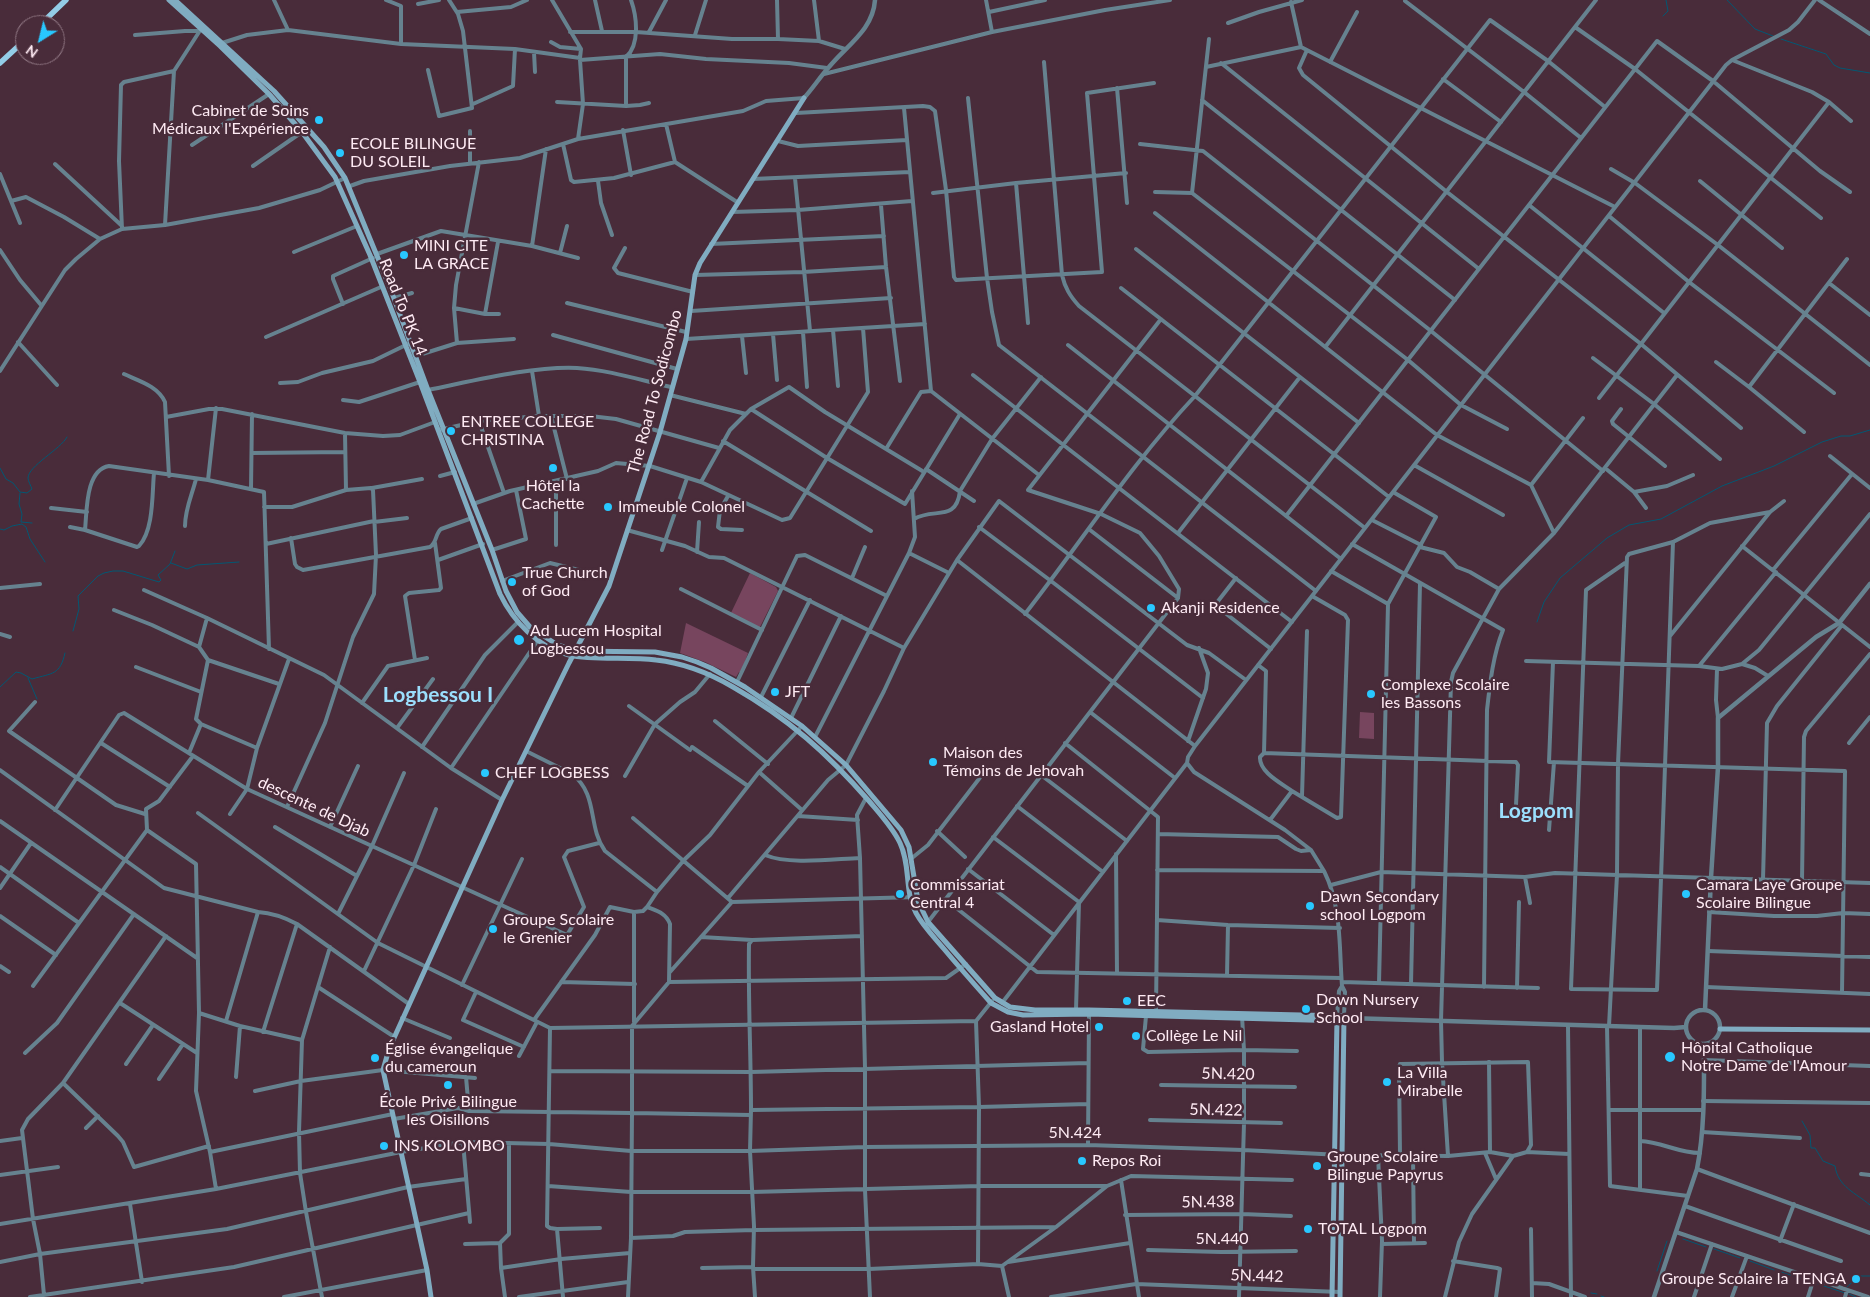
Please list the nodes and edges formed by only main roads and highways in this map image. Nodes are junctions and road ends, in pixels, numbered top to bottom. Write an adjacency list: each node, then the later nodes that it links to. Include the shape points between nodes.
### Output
1 (169, 0): 8 (main road, Road To PK 14, via 269,94 338,181)
2 (175, 0): 8 (main road, Road To PK 14, via 274,91 324,148 350,186 411,342)
3 (64, 1): 4 (main road)
4 (50, 15)
5 (15, 49): 6 (main road)
6 (0, 63)
7 (804, 98): 10 (main road, The Road To Sodicombo, via 711,244 695,275 686,339 650,466 609,586)
8 (441, 430): 9 (main road, Road To PK 14, via 512,603 522,620); 9 (main road, Road To PK 14, via 500,594 518,622 538,640)
9 (563, 650): 10 (main road)
10 (574, 653): 11 (main road, via 680,664 710,674); 11 (main road, via 668,654 711,668 761,697); 18 (main road, The Road To Sodicombo, via 393,1036 384,1070)
11 (800, 728): 12 (main road, via 846,765 901,830 912,858 917,897 928,922 995,998 1018,1009); 12 (main road, via 841,769 900,843 906,862 909,898 921,922 991,1003 1023,1015 1146,1016)
12 (1156, 1013): 13 (main road)
13 (1337, 1018): 16 (main road); 17 (main road, via 1346,1018)
14 (1720, 1029): 15 (main road)
15 (1870, 1030)
16 (1332, 1294)
17 (1340, 1295)
18 (431, 1297)

